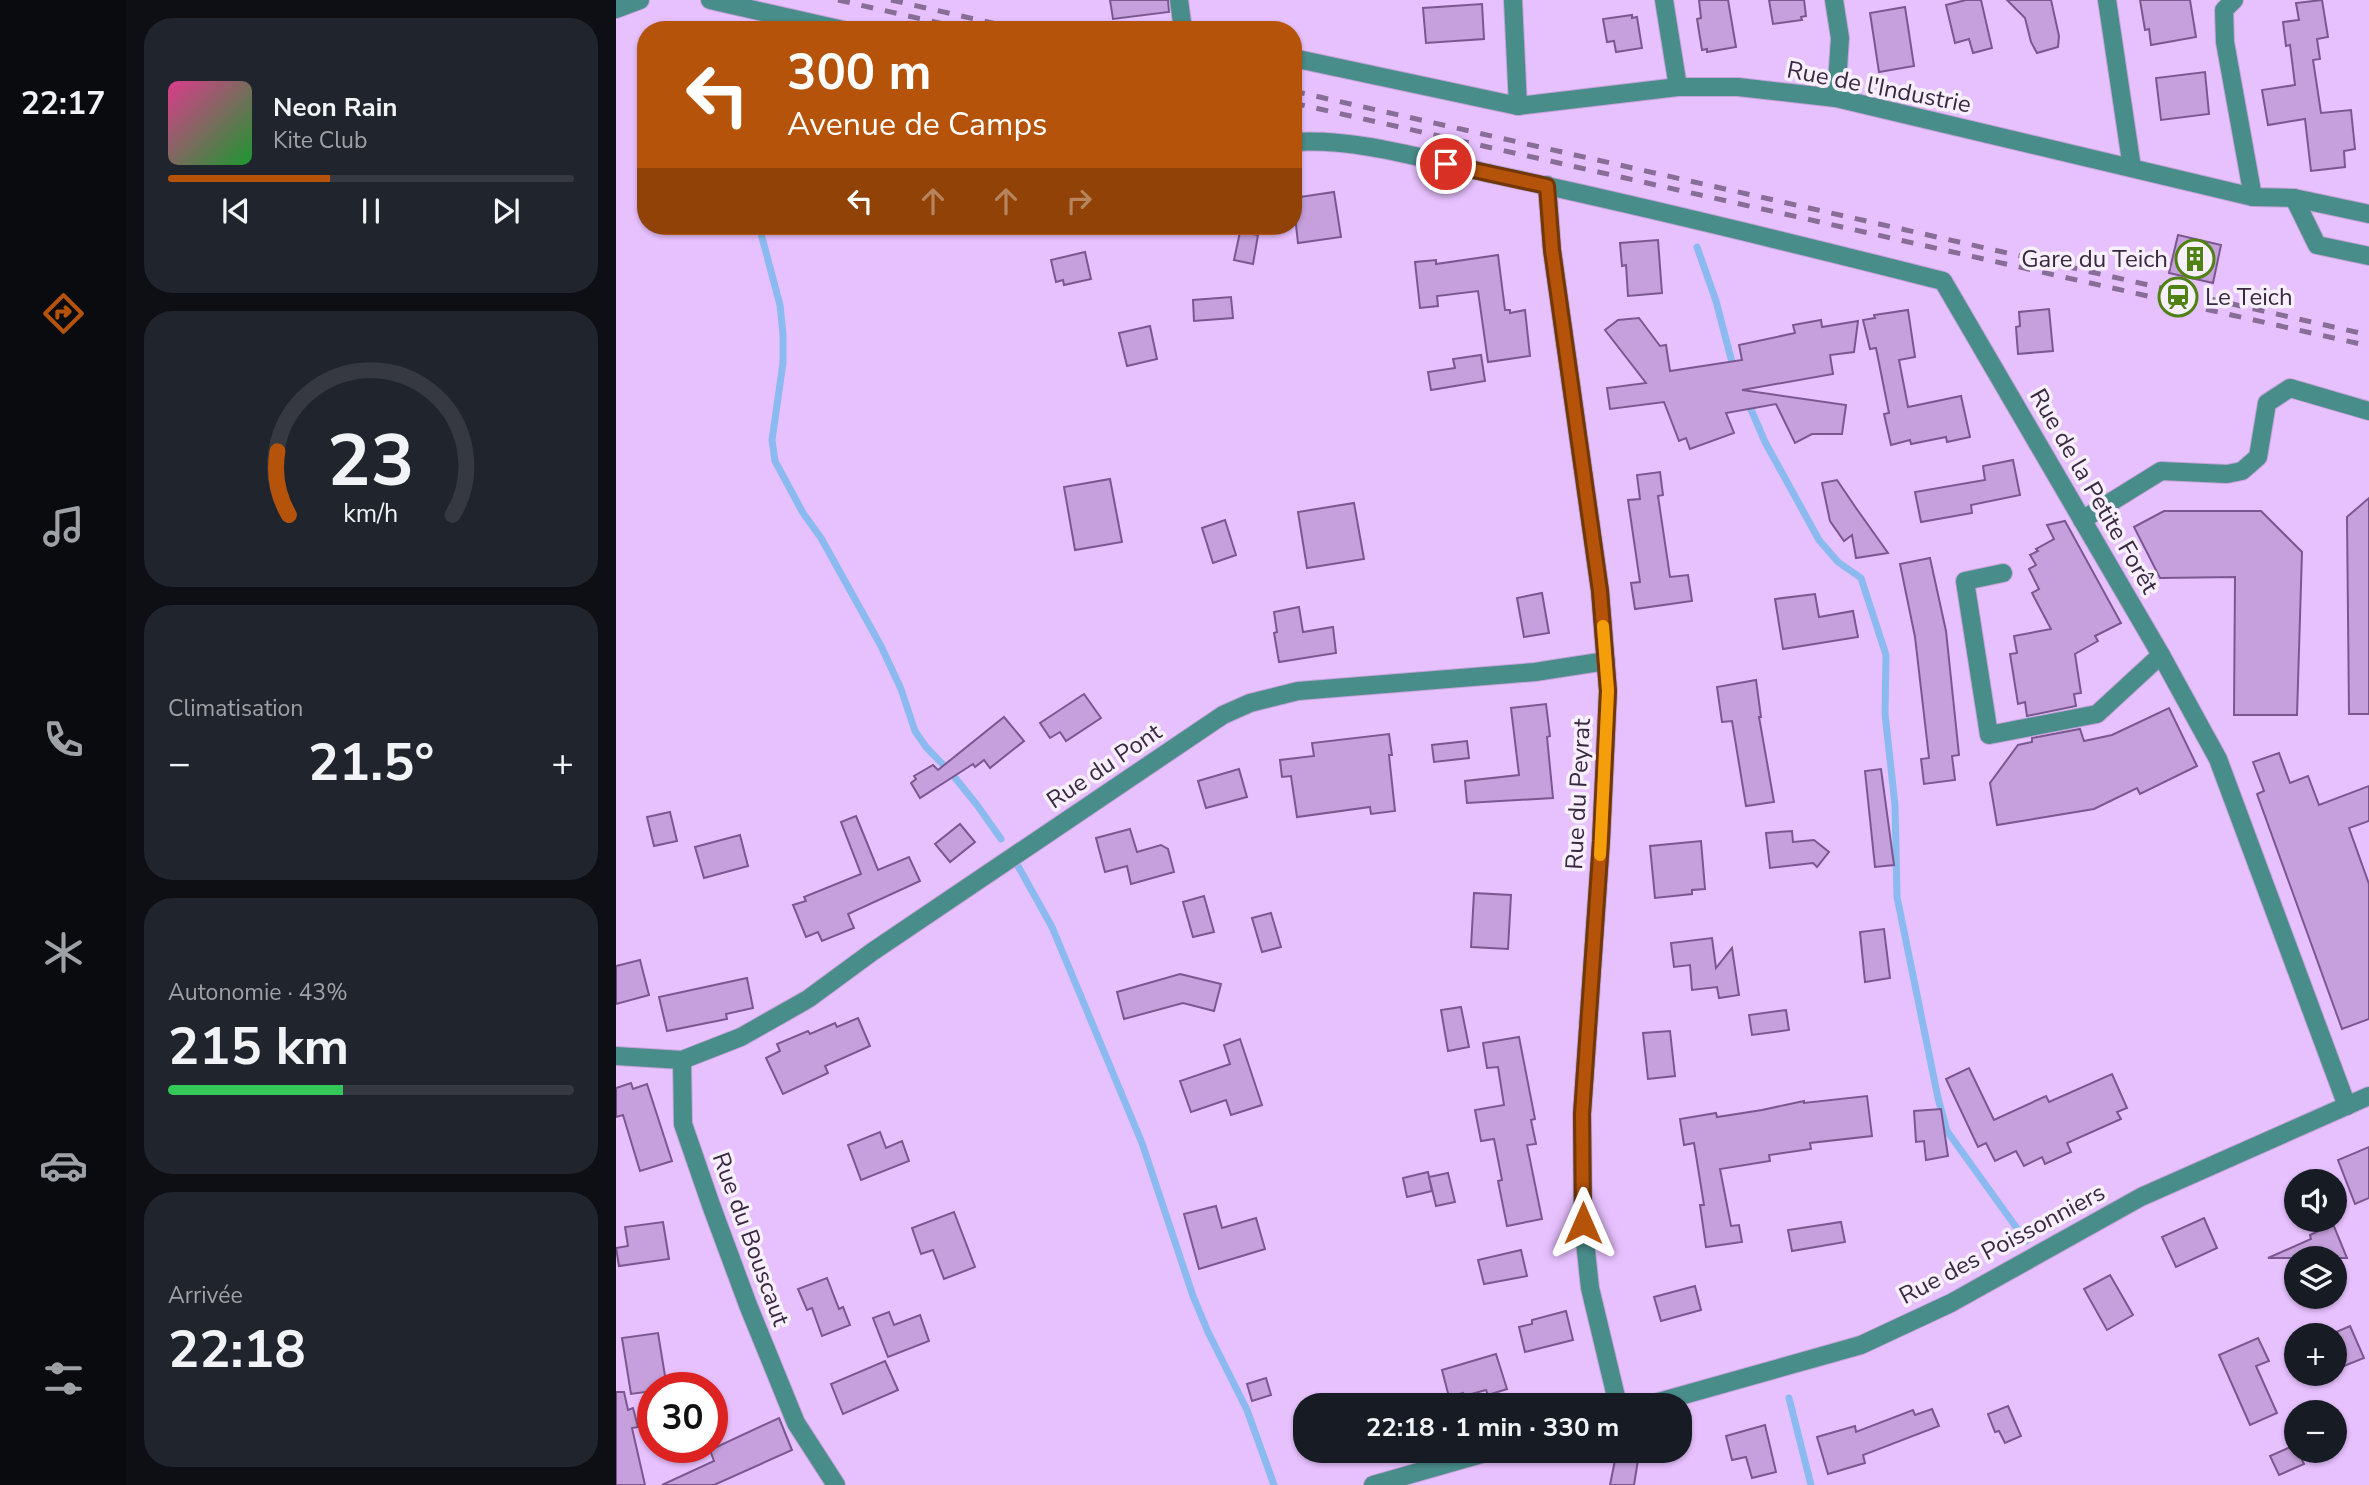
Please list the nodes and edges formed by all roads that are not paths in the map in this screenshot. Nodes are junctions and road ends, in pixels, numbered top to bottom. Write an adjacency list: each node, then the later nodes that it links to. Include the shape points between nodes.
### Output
1 (640, 0): 9 (street)
2 (710, 0): 10 (street)
3 (1179, 0): 11 (street)
4 (1513, 0): 15 (street)
5 (1664, 0): 13 (street)
6 (1834, 0): 14 (street, via 1840,38)
7 (2107, 0): 17 (street)
8 (2234, 0): 19 (street, via 2224,10 2225,42)
9 (616, 9)
10 (803, 21)
11 (1185, 21)
12 (1302, 60): 15 (street, Rue de l'Industrie)
13 (1678, 87): 14 (street, Rue de l'Industrie, via 1738,87); 15 (street, Rue de l'Industrie)
14 (1836, 98): 17 (street, Rue de l'Industrie)
15 (1518, 106)
16 (1302, 142): 18 (street, Rue de la Petite Forêt, via 1343,142)
17 (2132, 168): 19 (street, Rue de l'Industrie)
18 (1547, 186): 24 (street, Rue de la Petite Forêt, via 1943,281); 27 (street, Rue du Peyrat)
19 (2253, 197): 20 (street, Rue de l'Industrie)
20 (2294, 198): 21 (street, Rue de l'Industrie); 22 (street, via 2317,245)
21 (2369, 214)
22 (2369, 256)
23 (2369, 411): 24 (street, via 2290,388 2267,403 2258,457 2242,471 2161,471)
24 (2082, 520): 26 (street, Rue de la Petite Forêt)
25 (2003, 573): 26 (street, via 1965,580 1989,735 2097,713)
26 (2161, 655): 31 (street, Rue de la Petite Forêt, via 2218,759)
27 (1606, 661): 29 (street, Rue du Pont, via 1535,672 1298,691 1223,715 808,999 741,1037); 32 (street, Rue du Peyrat, via 1601,841 1582,1114 1583,1223 1590,1288)
28 (616, 1056): 29 (street)
29 (682, 1060): 35 (street, Rue du Bouscaut, via 683,1124 715,1217 796,1423)
30 (2369, 1096): 31 (street, Rue des Poissonniers)
31 (2347, 1106): 33 (street, Rue des Poissonniers, via 2141,1197 1951,1303 1861,1345)
32 (1615, 1393)
33 (1691, 1393)
34 (1450, 1463): 36 (street)
35 (836, 1485)
36 (1373, 1485)

